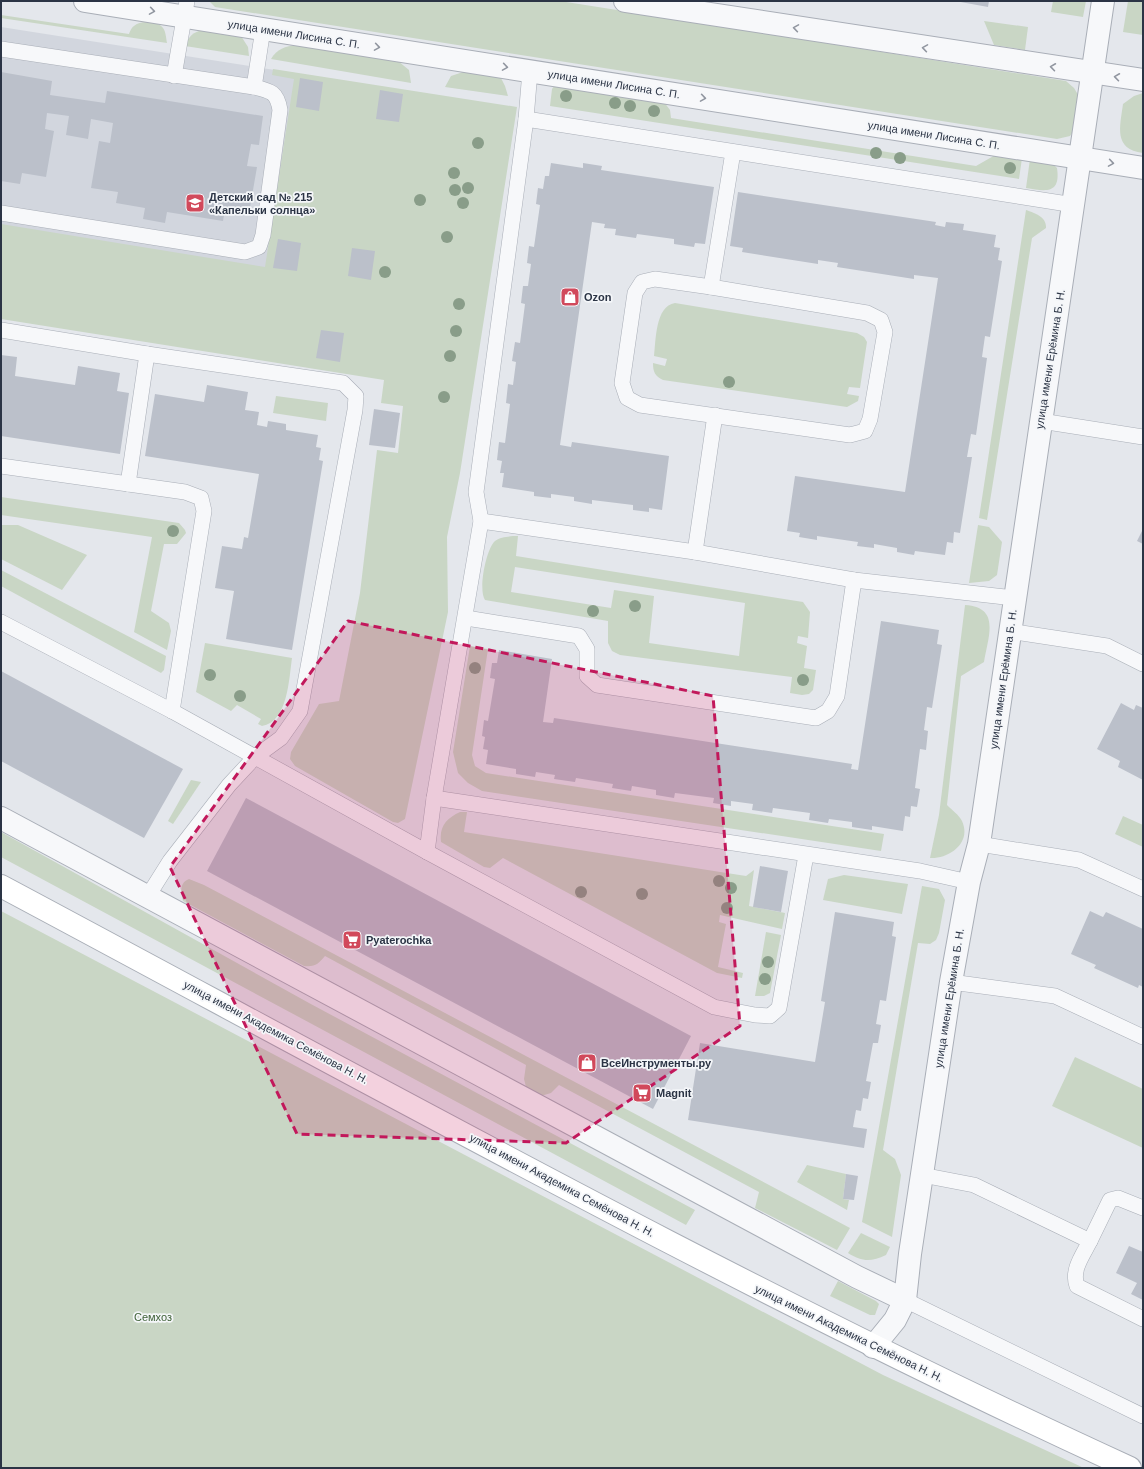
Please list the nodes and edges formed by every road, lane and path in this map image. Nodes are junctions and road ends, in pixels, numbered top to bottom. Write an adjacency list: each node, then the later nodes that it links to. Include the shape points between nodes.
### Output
1 (85, 1): 4 (street, улица имени Лисина С. П., one-way to 4)
2 (625, 1): 8 (street, one-way to 2)
3 (1103, 1): 8 (street, улица имени Ерёмина Б. Н.)
4 (185, 8): 5 (street, улица имени Лисина С. П.); 9 (lane)
5 (263, 29): 7 (street, улица имени Лисина С. П., one-way to 7); 11 (lane)
6 (1, 49): 9 (lane)
7 (530, 71): 12 (lane); 14 (street, улица имени Лисина С. П., one-way to 14)
8 (1092, 73): 10 (street, one-way to 8); 14 (street, улица имени Ерёмина Б. Н.)
9 (174, 76): 11 (lane)
10 (1143, 80)
11 (254, 87): 17 (lane, via 272,92 278,100 280,110 263,235 259,247 245,252)
12 (526, 119): 13 (lane); 26 (lane, via 476,492)
13 (733, 152): 16 (lane); 18 (lane)
14 (1080, 158): 15 (street, улица имени Лисина С. П., one-way to 15); 16 (street, улица имени Ерёмина Б. Н.)
15 (1143, 168)
16 (1074, 205): 22 (street, улица имени Ерёмина Б. Н.)
17 (1, 213)
18 (711, 287): 21 (lane, via 655,279 642,282 635,293 622,383 627,398 640,405); 21 (lane, via 867,313 881,320 885,332 870,419 865,431 850,435)
19 (1, 330): 20 (lane)
20 (147, 354): 25 (lane); 35 (lane, via 343,383 356,396 300,711 281,738)
21 (715, 415): 27 (lane)
22 (1041, 421): 23 (lane); 29 (street, улица имени Ерёмина Б. Н.)
23 (1143, 437)
24 (1, 466): 25 (lane)
25 (128, 484): 34 (lane, via 185,492 201,498 204,511)
26 (481, 521): 27 (lane); 30 (lane)
27 (695, 552): 28 (lane)
28 (854, 580): 29 (lane); 30 (lane, via 837,696 828,711 816,718 597,685 587,676 587,649 579,636)
29 (1014, 598): 32 (street, улица имени Ерёмина Б. Н.)
30 (466, 618): 36 (lane)
31 (1, 622): 34 (lane)
32 (1009, 631): 33 (lane, via 1107,646); 38 (street, улица имени Ерёмина Б. Н.)
33 (1143, 664)
34 (172, 711): 35 (lane)
35 (255, 758): 39 (lane); 44 (lane, via 224,790 170,861)
36 (434, 798): 39 (lane); 40 (lane)
37 (1, 818): 44 (street)
38 (979, 844): 41 (street, улица имени Ерёмина Б. Н.); 43 (lane, via 1079,860)
39 (427, 852): 40 (lane, via 714,1007 770,1016 779,1008)
40 (806, 856): 41 (lane, via 920,872)
41 (969, 882): 45 (street, улица имени Ерёмина Б. Н.)
42 (1, 886): 52 (main road, улица имени Академика Семёнова Н. Н., via 534,1171)
43 (1143, 889)
44 (148, 896): 50 (street, via 857,1277)
45 (951, 982): 46 (lane, via 1055,996); 47 (street, улица имени Ерёмина Б. Н.)
46 (1143, 1037)
47 (922, 1175): 49 (lane, via 974,1185); 50 (street, улица имени Ерёмина Б. Н.)
48 (1143, 1208): 49 (lane, via 1118,1198 1110,1200)
49 (1090, 1240): 51 (lane, via 1075,1271 1074,1279 1077,1286)
50 (905, 1300): 52 (street, улица имени Ерёмина Б. Н., via 895,1320); 53 (lane)
51 (1143, 1319)
52 (873, 1347): 54 (main road, улица имени Академика Семёнова Н. Н.)
53 (1143, 1416)
54 (1130, 1468)

